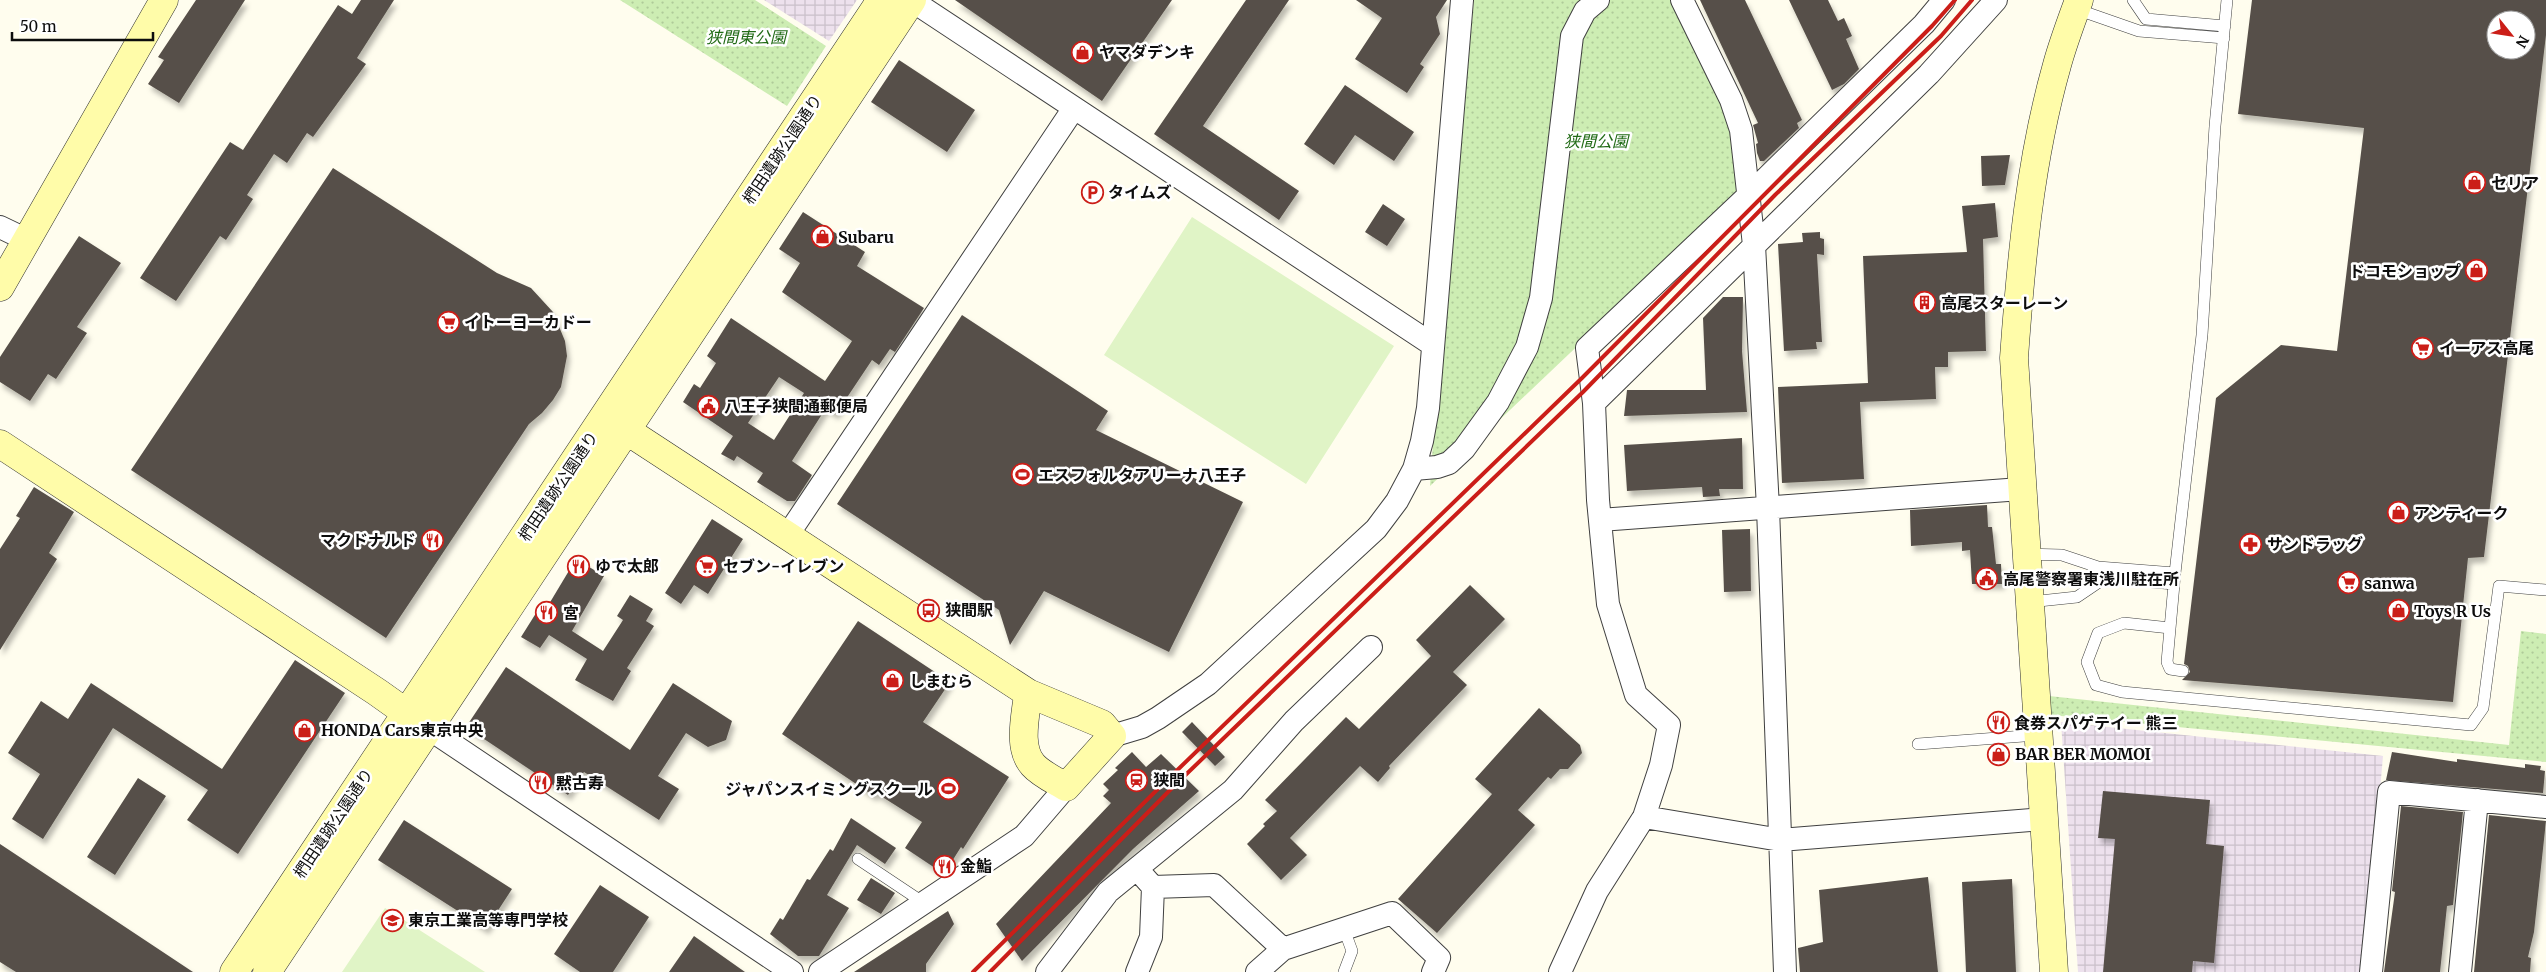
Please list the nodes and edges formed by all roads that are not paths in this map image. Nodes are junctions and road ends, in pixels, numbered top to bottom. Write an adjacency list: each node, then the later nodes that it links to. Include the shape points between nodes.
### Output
1 (164, 0): 17 (street)
2 (881, 0): 22 (street, 椚田遺跡公園通り)
3 (912, 0): 14 (street); 22 (street, 椚田遺跡公園通り)
4 (1462, 0): 20 (street)
5 (1598, 0): 24 (street, via 1585,11 1572,36 1541,298 1526,347 1498,402 1464,449 1449,463)
6 (1682, 0): 15 (street, via 1731,100 1741,130)
7 (1944, 0): 15 (street, via 1924,24)
8 (1996, 0): 18 (street, via 1929,74)
9 (2133, 0): 12 (lane, via 2146,19)
10 (2227, 0): 12 (lane)
11 (2077, 4): 13 (lane, via 2139,31); 25 (street, via 2057,64 2039,139 2020,272 2014,358)
12 (2225, 26): 13 (lane)
13 (2224, 38): 30 (lane, via 2202,335)
14 (1074, 108): 20 (street); 28 (street)
15 (1749, 195): 18 (street); 21 (street, via 1587,348)
16 (0, 227): 17 (street)
17 (28, 240): 19 (street)
18 (1754, 245): 21 (street); 26 (street)
19 (0, 287)
20 (1433, 345): 24 (street, via 1426,424)
21 (1594, 403): 27 (street)
22 (616, 423): 28 (street); 37 (street, 椚田遺跡公園通り); 38 (street, 椚田遺跡公園通り)
23 (0, 444): 37 (street)
24 (1414, 468): 40 (street, via 1397,501 1376,528 1208,684 1142,727)
25 (2021, 489): 26 (street); 29 (street)
26 (1768, 508): 27 (street); 47 (street)
27 (1600, 520): 45 (street, via 1608,604 1636,695 1669,725 1661,765)
28 (787, 536): 36 (street)
29 (2026, 553): 30 (lane, via 2062,555 2098,567); 32 (street)
30 (2175, 578): 32 (lane, via 2105,578 2077,598); 33 (lane)
31 (2546, 590): 33 (lane, via 2499,586 2483,708 2471,725 2130,693 2096,685 2086,662 2098,633 2124,623)
32 (2029, 602): 39 (street)
33 (2170, 628): 35 (lane, via 2170,669)
34 (1370, 647): 49 (street, via 1294,721 1233,790)
35 (2183, 671)
36 (1028, 693): 40 (street, via 1102,724); 42 (street, via 1026,753 1034,766)
37 (407, 713): 38 (street); 54 (street, 椚田遺跡公園通り)
38 (428, 728): 55 (street, 椚田遺跡公園通り); 56 (street)
39 (2038, 735): 41 (lane); 46 (street)
40 (1112, 736): 42 (street)
41 (1918, 744)
42 (1066, 787): 51 (street, via 1024,836)
43 (2477, 800): 44 (street); 66 (street, via 2389,792); 67 (street)
44 (2546, 808)
45 (1644, 817): 47 (street); 63 (street, via 1596,891)
46 (2043, 818): 47 (street); 65 (street)
47 (1780, 840): 64 (street)
48 (858, 859): 51 (lane)
49 (1137, 869): 50 (street); 58 (street, via 1108,892)
50 (1153, 887): 53 (street, via 1214,885); 59 (street, via 1151,937)
51 (924, 903): 57 (street)
52 (1344, 929): 53 (street); 61 (lane, via 1352,951); 62 (street, via 1392,913 1439,958)
53 (1283, 949): 60 (street)
54 (234, 972)
55 (267, 972)
56 (792, 972)
57 (820, 972)
58 (1047, 972)
59 (1137, 972)
60 (1257, 972)
61 (1344, 972)
62 (1433, 972)
63 (1560, 972)
64 (1785, 972)
65 (2054, 972)
66 (2371, 972)
67 (2460, 972)

